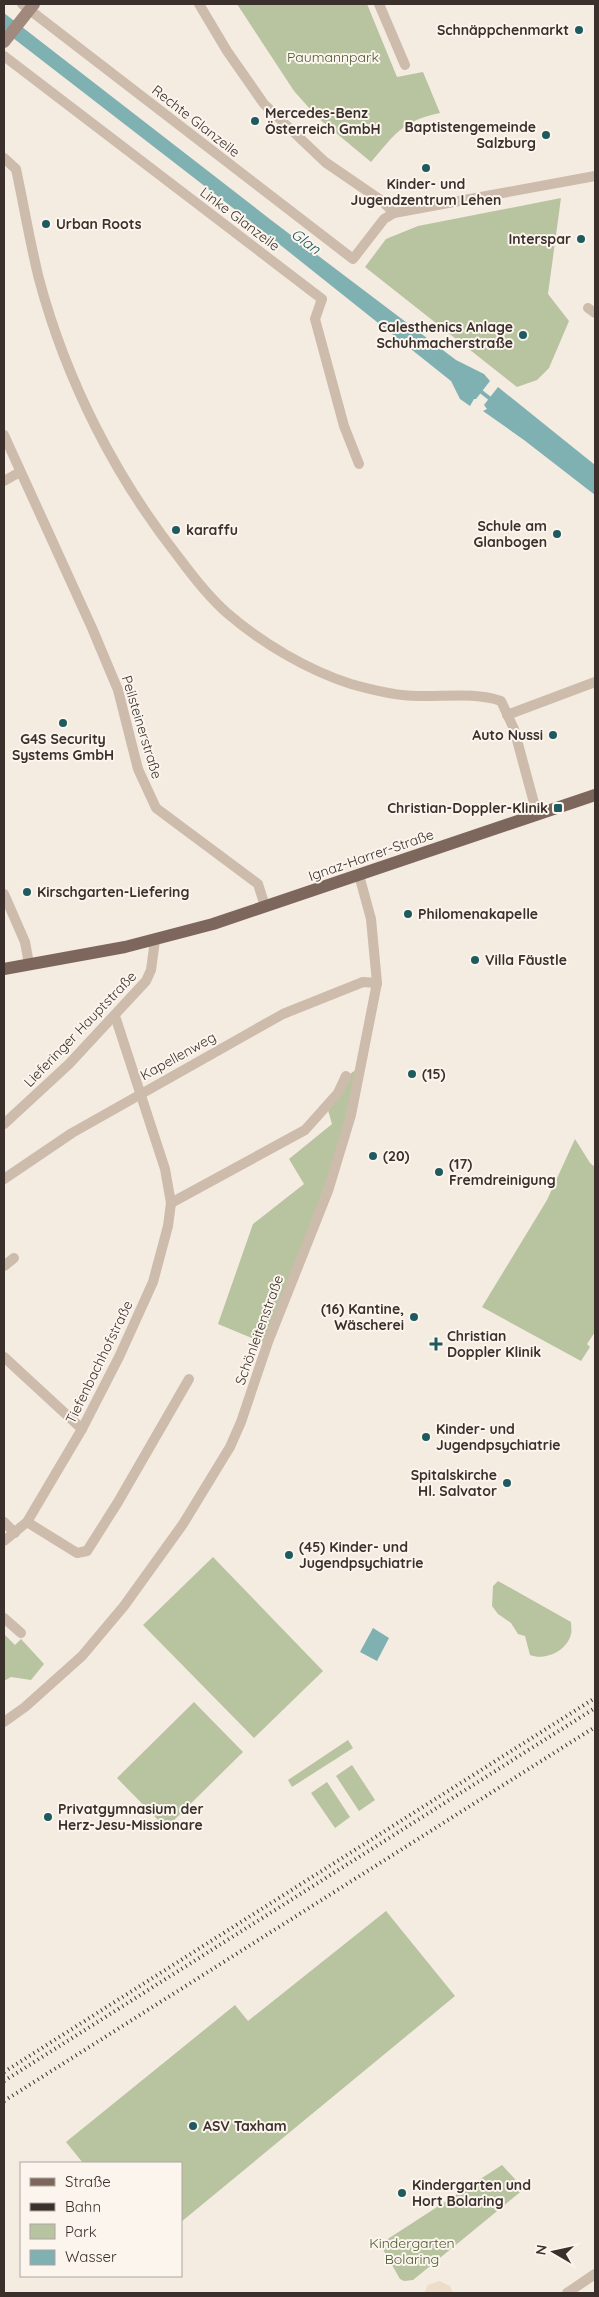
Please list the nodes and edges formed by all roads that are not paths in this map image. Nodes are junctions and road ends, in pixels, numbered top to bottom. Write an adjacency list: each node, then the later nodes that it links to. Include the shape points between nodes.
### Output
1 (199, 4): 9 (street, via 264,104 325,162 382,201)
2 (379, 4): 6 (street)
3 (28, 6): 4 (street); 9 (street, Rechte Glanzeile, via 353,259 384,218)
4 (4, 42)
5 (4, 56): 11 (street, Linke Glanzeile, via 322,299 315,319 344,426)
6 (405, 65)
7 (4, 158): 15 (street, via 16,169 40,280 67,362 108,454 148,520 214,601 265,641 322,673 352,684 415,696 485,695 501,700)
8 (595, 176): 9 (street)
9 (394, 213)
10 (4, 435): 12 (street, Peilsteinerstraße)
11 (359, 464)
12 (20, 472): 13 (street); 20 (street, Peilsteinerstraße, via 118,690 138,769 158,810 258,884)
13 (4, 481)
14 (595, 682): 15 (street)
15 (507, 715): 17 (street)
16 (595, 795): 17 (main road, Ignaz-Harrer-Straße)
17 (538, 814): 18 (main road, Ignaz-Harrer-Straße)
18 (359, 875): 20 (main road, Ignaz-Harrer-Straße); 24 (street, Schönleitenstraße, via 371,919)
19 (4, 894): 22 (street, via 25,942)
20 (265, 906): 21 (main road, Ignaz-Harrer-Straße)
21 (155, 940): 22 (main road, Ignaz-Harrer-Straße); 25 (street, Lieferinger Hauptstraße, via 146,982)
22 (29, 964): 23 (main road, Ignaz-Harrer-Straße)
23 (4, 969)
24 (377, 983): 27 (street, Kapellenweg, via 363,982 283,1014); 42 (street, Schönleitenstraße, via 351,1115 328,1191 271,1333 241,1422 183,1524 124,1606 82,1656)
25 (115, 1016): 27 (street, Tiefenbachhofstraße); 28 (street, Lieferinger Hauptstraße)
26 (346, 1076): 30 (street, via 338,1093 304,1130)
27 (139, 1093): 29 (street, Kapellenweg, via 72,1132); 30 (street, Tiefenbachhofstraße, via 165,1169)
28 (4, 1124)
29 (4, 1179)
30 (171, 1203): 35 (street, Tiefenbachhofstraße, via 153,1282)
31 (14, 1258): 32 (street)
32 (4, 1266)
33 (5, 1362): 35 (street)
34 (188, 1379): 37 (street, via 87,1551 77,1553)
35 (82, 1429): 37 (street, Tiefenbachhofstraße)
36 (4, 1522): 38 (street)
37 (27, 1522): 38 (street, Tiefenbachhofstraße)
38 (15, 1533): 39 (street, Tiefenbachhofstraße)
39 (4, 1541)
40 (4, 1618): 41 (street)
41 (21, 1633)
42 (4, 1722)
43 (595, 2274): 44 (street)
44 (567, 2293)

